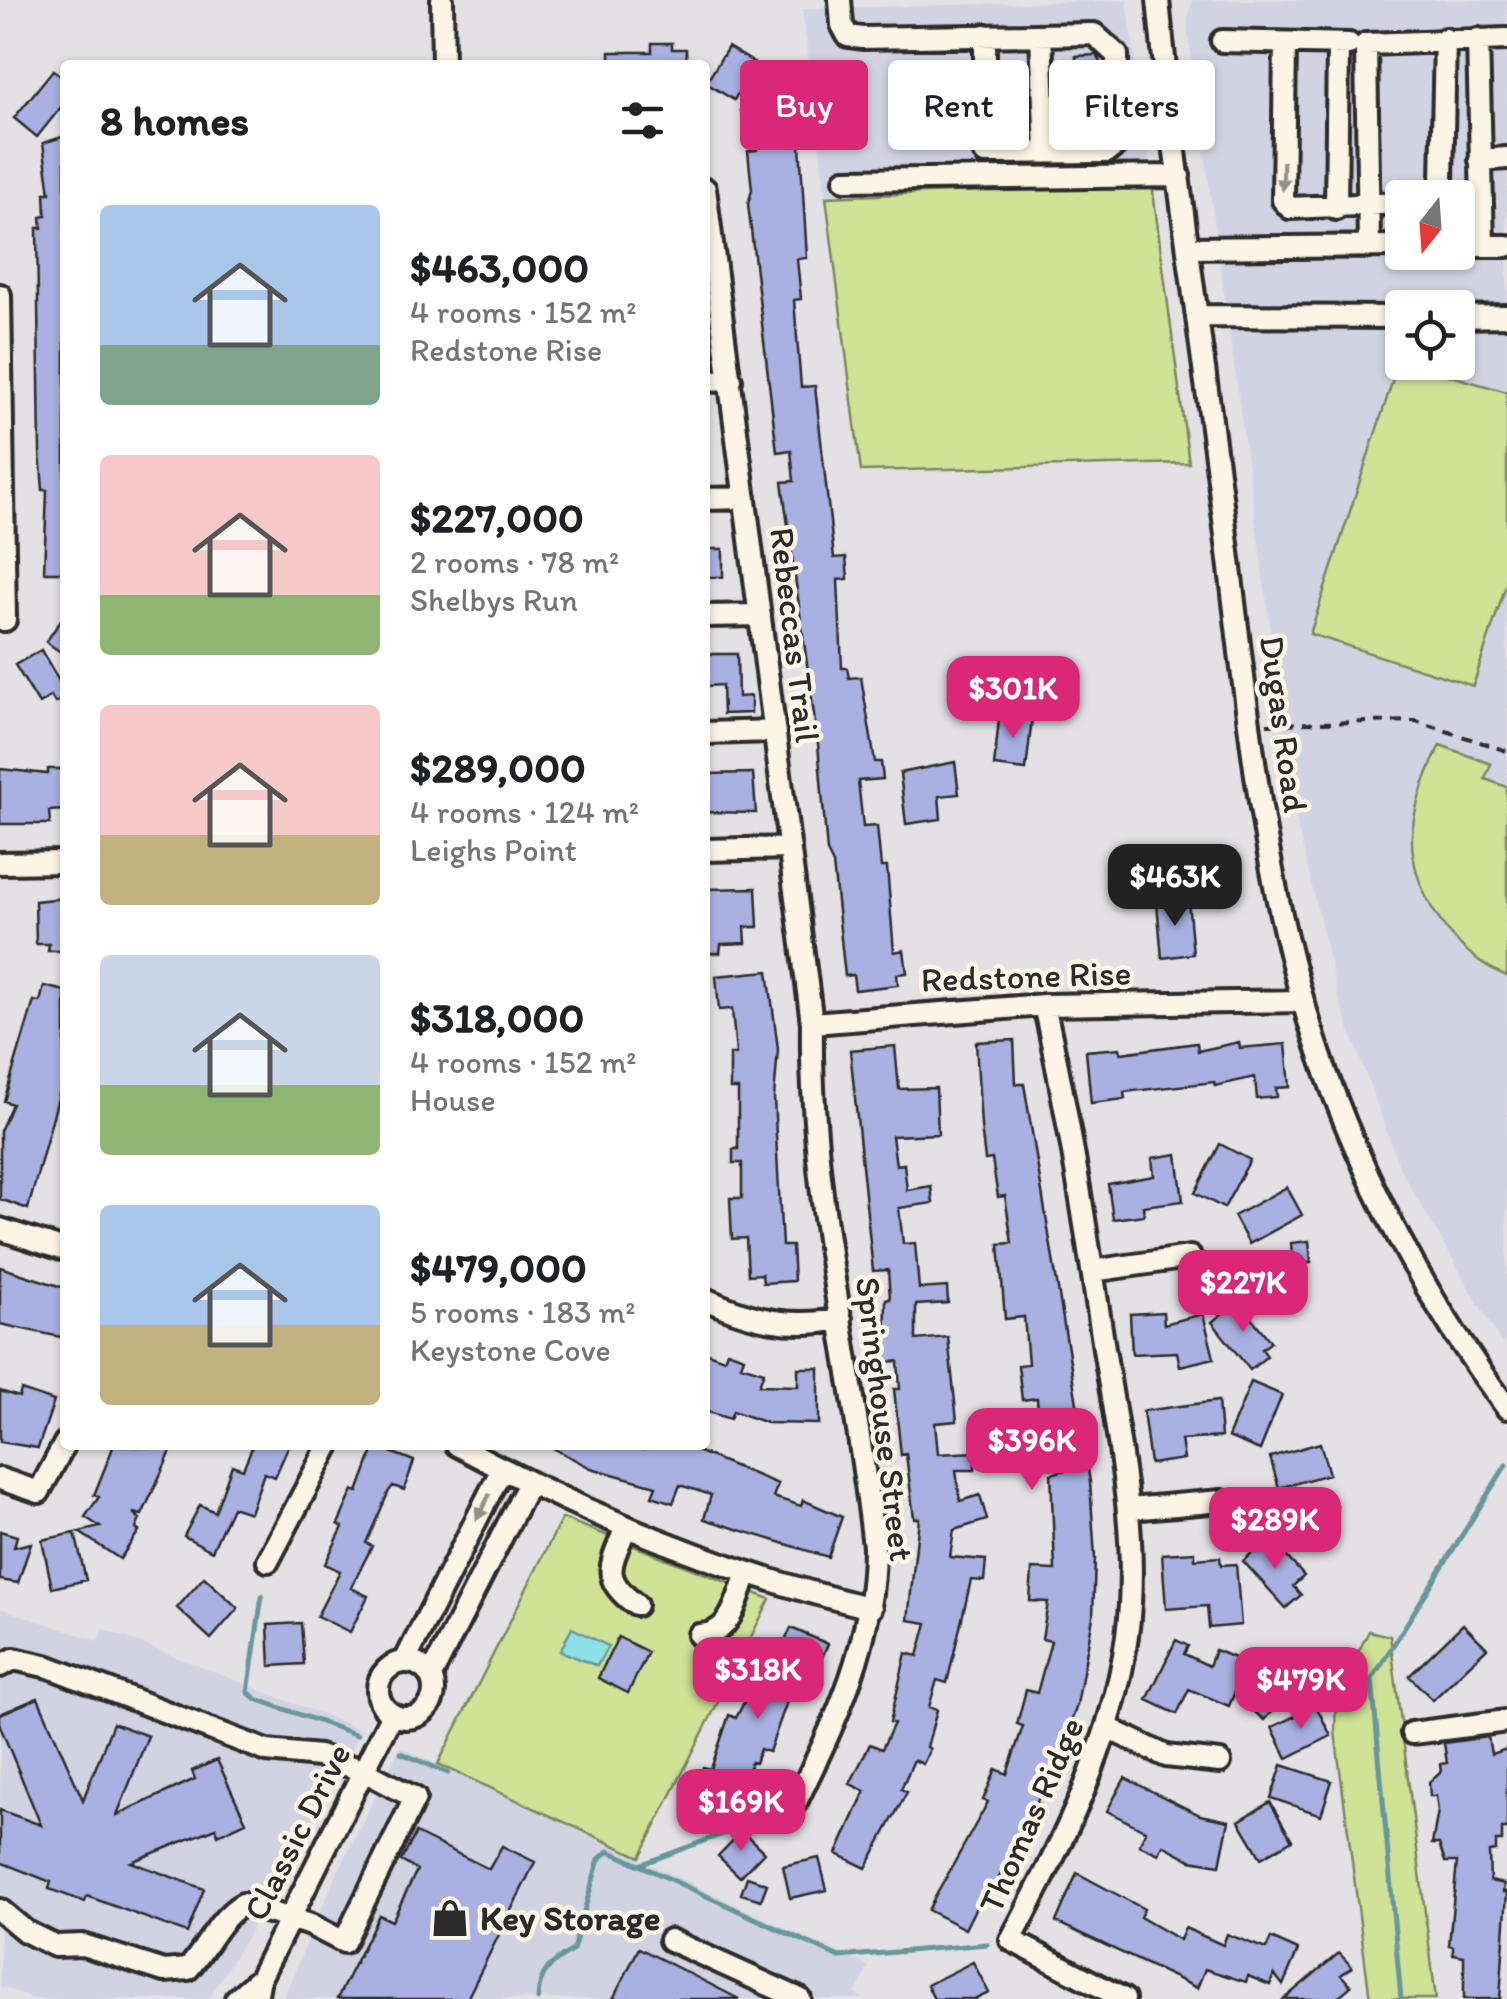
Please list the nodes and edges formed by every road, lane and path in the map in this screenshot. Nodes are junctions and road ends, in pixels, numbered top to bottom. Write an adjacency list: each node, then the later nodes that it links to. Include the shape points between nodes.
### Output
1 (442, 0): 13 (street)
2 (840, 0): 4 (street, via 848,36)
3 (1158, 0): 21 (street, Dugas Road)
4 (986, 35): 5 (street); 18 (street)
5 (1042, 35): 14 (street, via 1094,34 1110,44); 15 (street)
6 (1445, 39): 7 (street); 12 (street); 24 (street)
7 (1478, 39): 8 (street); 20 (street)
8 (1507, 39)
9 (1222, 41): 10 (street)
10 (1285, 43): 11 (street); 27 (street, one-way to 27, via 1283,200 1290,208)
11 (1338, 44): 12 (street); 27 (street)
12 (1366, 44): 26 (street)
13 (443, 60)
14 (1117, 60)
15 (1046, 136): 16 (street); 17 (street); 18 (street)
16 (1049, 136)
17 (1049, 137)
18 (985, 153): 22 (street)
19 (1507, 158): 20 (street)
20 (1480, 160): 31 (street)
21 (1179, 176): 22 (street); 33 (street, Dugas Road)
22 (984, 179): 23 (street)
23 (844, 180)
24 (1442, 180)
25 (1385, 204): 26 (street)
26 (1368, 205): 27 (street); 28 (street)
27 (1336, 208)
28 (1369, 246): 29 (street); 33 (street)
29 (1385, 246)
30 (1475, 246): 31 (street)
31 (1482, 246): 32 (street)
32 (1507, 246)
33 (1189, 248): 36 (street, Dugas Road)
34 (710, 264): 40 (street, Rebeccas Trail)
35 (0, 294): 42 (street)
36 (1197, 316): 39 (street); 48 (street, Dugas Road)
37 (1475, 316): 38 (street)
38 (1507, 316)
39 (1385, 317)
40 (730, 380): 41 (street); 43 (street, Rebeccas Trail)
41 (710, 381)
42 (1, 395): 47 (street)
43 (745, 498): 44 (street); 45 (street, Rebeccas Trail)
44 (710, 499)
45 (760, 615): 46 (street); 49 (street, Rebeccas Trail)
46 (710, 616)
47 (2, 620)
48 (1250, 725): 51 (path, via 1416,721); 56 (street, Dugas Road, via 1276,894)
49 (775, 732): 50 (street); 52 (street, Rebeccas Trail)
50 (710, 733)
51 (1507, 751)
52 (790, 848): 53 (street); 58 (street, Rebeccas Trail)
53 (710, 850)
54 (60, 862): 55 (street)
55 (0, 863)
56 (1303, 1001): 57 (street, Redstone Rise); 66 (street, Dugas Road, via 1341,1112 1391,1222)
57 (1044, 1005): 58 (street, Redstone Rise); 63 (street, Thomas Ridge)
58 (812, 1023): 59 (street, Rebeccas Trail)
59 (810, 1090): 65 (street, Springhouse Street)
60 (0, 1229): 61 (street)
61 (60, 1248)
62 (1190, 1257): 63 (street)
63 (1092, 1271): 75 (street, Thomas Ridge)
64 (710, 1301): 65 (street, via 782,1324)
65 (841, 1319): 82 (street, Springhouse Street, via 874,1547)
66 (1500, 1386): 67 (street, Dugas Road)
67 (1507, 1408)
68 (61, 1450): 72 (street, via 39,1492)
69 (326, 1450): 77 (street)
70 (466, 1450): 71 (street)
71 (502, 1469): 73 (street); 79 (street, Classic Drive, one-way to 79)
72 (0, 1480)
73 (529, 1483): 76 (street); 80 (street, Classic Drive)
74 (1222, 1501): 75 (street)
75 (1129, 1509): 89 (street, Thomas Ridge, via 1127,1636)
76 (626, 1527): 78 (street); 81 (street, via 609,1571 613,1586)
77 (268, 1561)
78 (746, 1573): 82 (street); 83 (street, via 725,1626)
79 (440, 1589): 80 (street); 84 (street, Classic Drive)
80 (468, 1602): 86 (street, Classic Drive)
81 (636, 1605)
82 (870, 1608): 93 (street, Springhouse Street, via 851,1687)
83 (699, 1634)
84 (405, 1662): 86 (street); 87 (street, Classic Drive, via 390,1666 380,1679 378,1695)
85 (0, 1666): 92 (street, via 14,1659 49,1666 266,1751 319,1756)
86 (431, 1676): 87 (street, Classic Drive, via 434,1700 424,1713)
87 (392, 1714): 92 (street, Classic Drive)
88 (1507, 1721): 90 (street)
89 (1108, 1728): 91 (street, via 1166,1756); 101 (street, Thomas Ridge, via 1061,1845 1011,1940)
90 (1412, 1733)
91 (1220, 1762)
92 (364, 1770): 95 (street, Classic Drive); 95 (street, via 415,1798 344,1942)
93 (796, 1802)
94 (0, 1910): 95 (street, via 55,1946 100,1949 164,1971 188,1969 226,1914 243,1904)
95 (290, 1919): 97 (street, Classic Drive)
96 (670, 1940): 98 (street)
97 (258, 1989): 99 (street, Classic Drive)
98 (763, 1992): 100 (street)
99 (236, 1999)
100 (800, 1999)
101 (1124, 1999)

